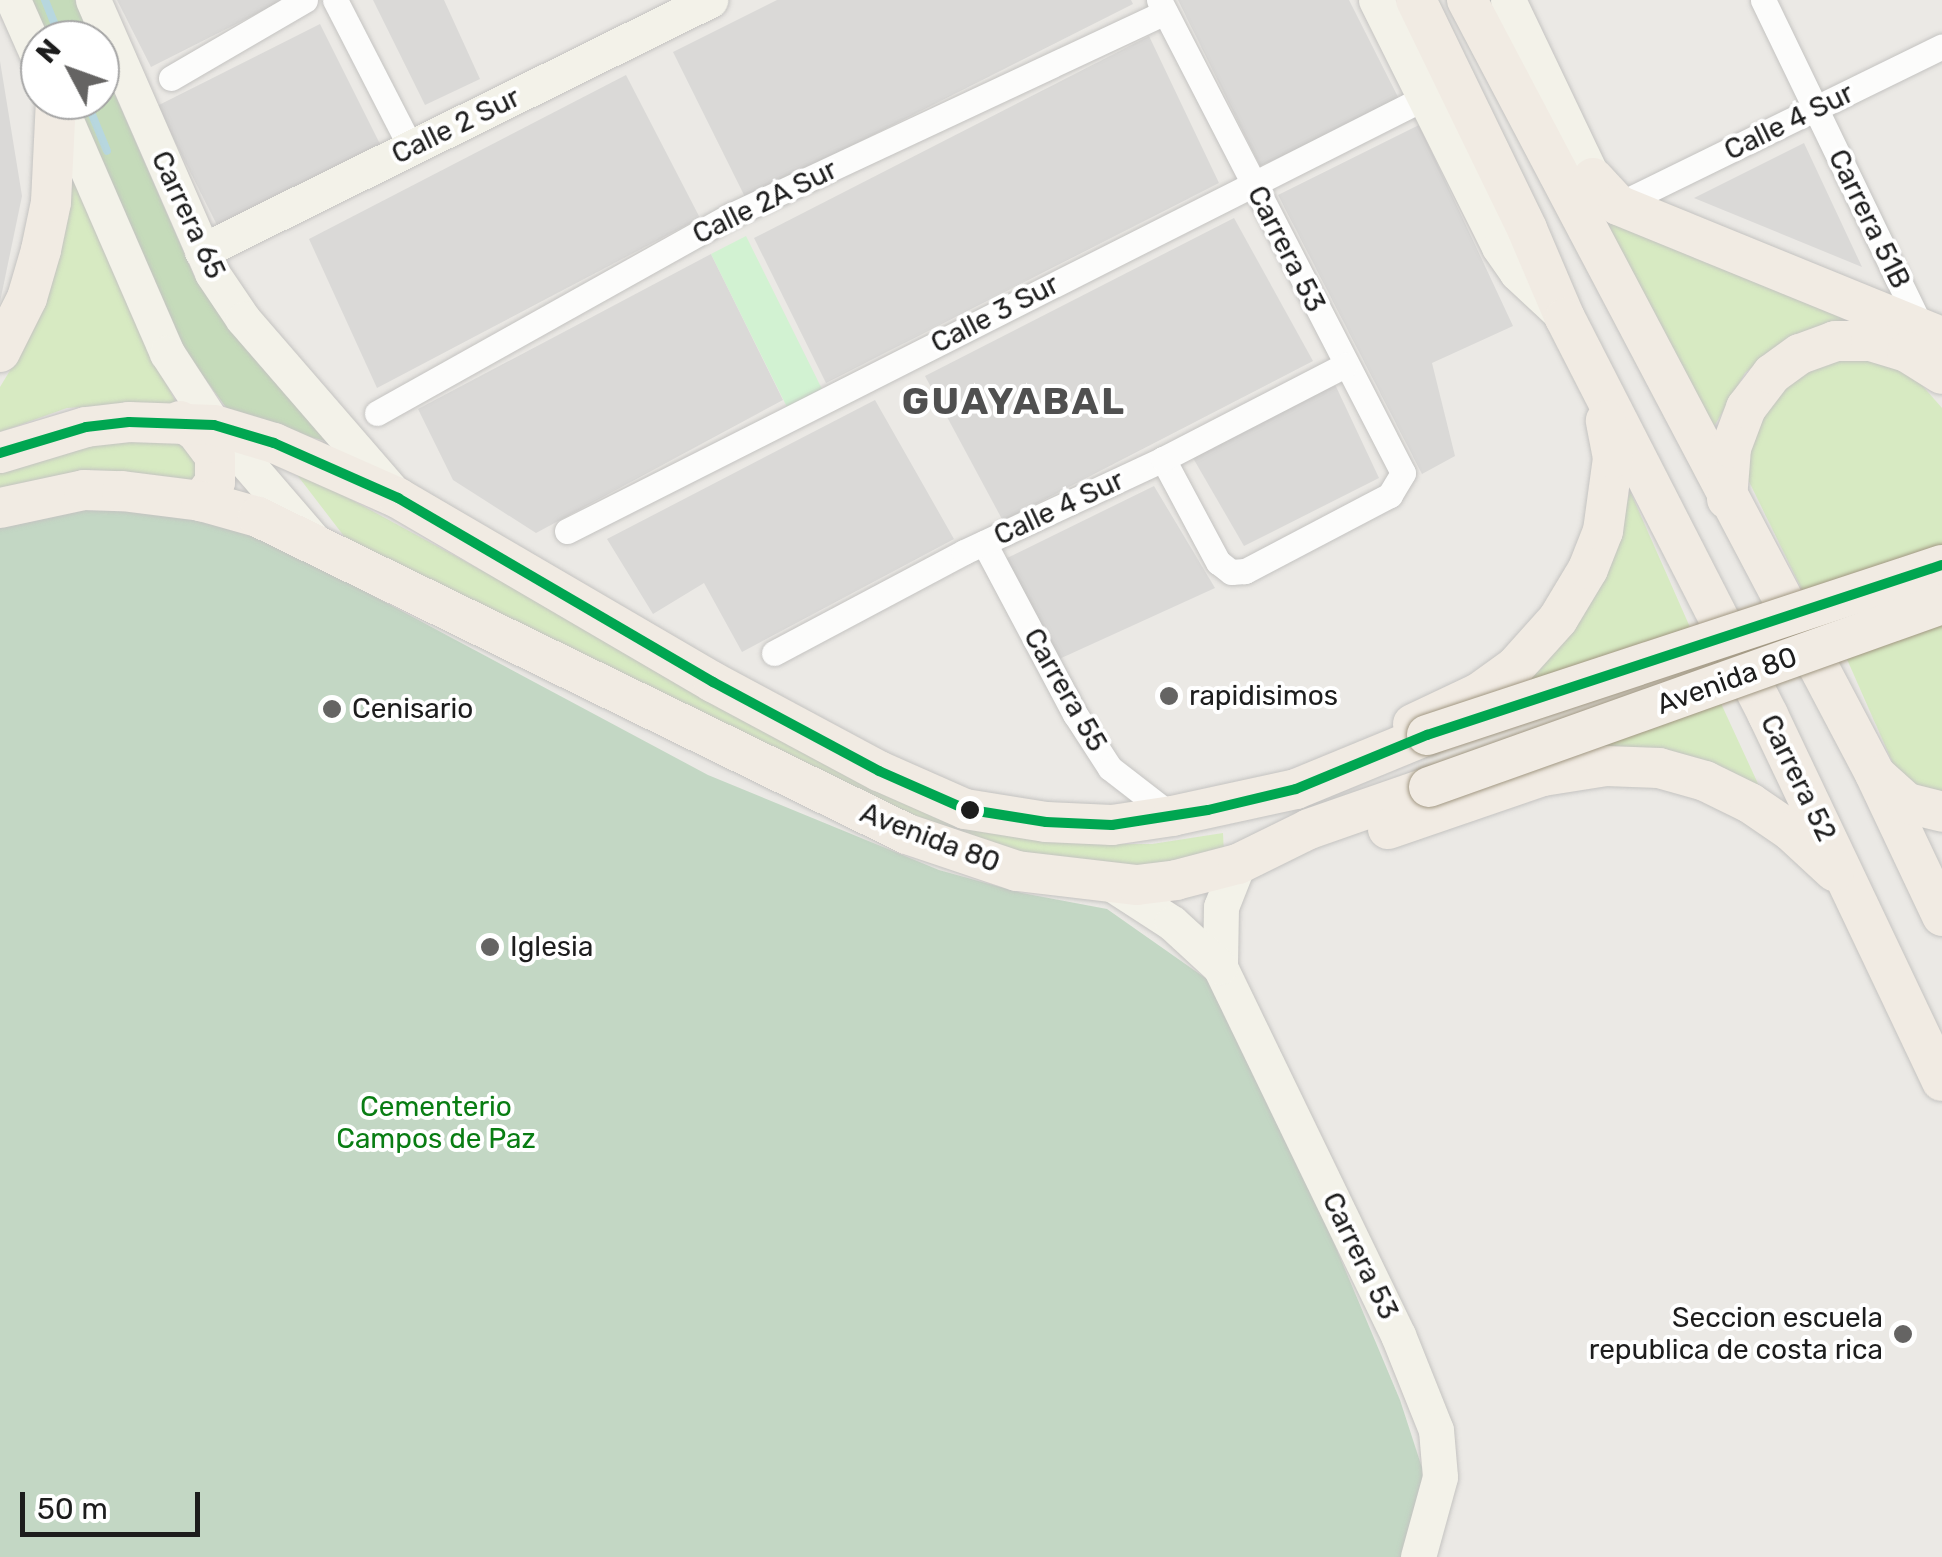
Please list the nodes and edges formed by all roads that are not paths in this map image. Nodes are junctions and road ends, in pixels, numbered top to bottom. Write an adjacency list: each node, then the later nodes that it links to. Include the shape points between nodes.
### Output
1 (92, 0): 20 (main road, Carrera 65)
2 (305, 0): 12 (street)
3 (335, 0): 17 (street)
4 (710, 0): 17 (main road, Calle 2 Sur)
5 (1376, 0): 13 (main road, Carrera 52)
6 (1416, 0): 21 (main road, Carrera 52)
7 (1467, 0): 19 (main road)
8 (1508, 0): 19 (main road)
9 (1763, 0): 14 (street, Carrera 51B)
10 (1162, 6): 18 (street, Carrera 53); 27 (street, Calle 2A Sur, via 732,216)
11 (1942, 46): 14 (street, Calle 4 Sur)
12 (171, 78)
13 (1424, 98): 18 (street, Calle 3 Sur); 21 (main road, Carrera 52, via 1499,247)
14 (1816, 109): 19 (street, Calle 4 Sur); 22 (street, Carrera 51B)
15 (55, 120): 23 (main road, via 41,250)
16 (65, 120): 28 (main road)
17 (411, 148): 20 (main road, Calle 2 Sur)
18 (1253, 184): 24 (street, Carrera 53); 35 (street, Calle 3 Sur)
19 (1598, 202): 22 (main road); 32 (main road)
20 (202, 251): 31 (main road, Carrera 65, via 243,319)
21 (1565, 318): 26 (main road, Carrera 52)
22 (1932, 333)
23 (0, 352)
24 (1344, 365): 30 (street, Calle 4 Sur); 30 (street, Carrera 53, via 1403,473 1390,495 1245,571 1231,572 1218,562)
25 (1942, 374): 32 (main road, via 1907,352 1870,341 1834,341 1800,354 1772,374 1746,408 1731,448)
26 (1599, 388): 43 (main road, via 1613,458 1603,531 1558,619 1515,667 1446,712); 46 (main road, Carrera 52)
27 (377, 414)
28 (197, 423): 29 (main road, Avenida 80, via 86,426); 31 (main road, Avenida 80, via 328,464); 33 (main road, via 196,432 215,456 215,482); 36 (main road)
29 (0, 452)
30 (1163, 458): 37 (street, Calle 4 Sur)
31 (398, 498): 43 (main road, Avenida 80, via 713,682 950,802 1046,822 1112,825)
32 (1728, 499): 41 (main road)
33 (200, 500): 34 (main road, Avenida 80, via 84,490); 36 (main road, Avenida 80)
34 (0, 508)
35 (567, 530)
36 (314, 542): 45 (main road, Avenida 80, via 907,834 1017,871)
37 (984, 543): 40 (street, Calle 4 Sur); 43 (street, Carrera 55, via 1110,768)
38 (1942, 565): 43 (main road, Avenida 80, bridge, via 1426,735 1296,789)
39 (1942, 604): 44 (main road, Avenida 80, bridge, via 1309,829)
40 (774, 653)
41 (1875, 774): 42 (main road, via 1908,802); 47 (main road)
42 (1942, 812)
43 (1190, 813)
44 (1238, 864): 45 (main road, Avenida 80, via 1176,880); 46 (main road, via 1318,852 1543,776 1606,766 1659,768 1750,802 1830,865); 48 (main road, Carrera 53, via 1222,907)
45 (1108, 882): 48 (main road, Carrera 53, via 1172,923)
46 (1864, 910): 49 (main road, Carrera 52)
47 (1942, 916)
48 (1220, 967): 50 (main road, Carrera 53, via 1398,1335 1436,1430 1440,1477)
49 (1942, 1081)
50 (1418, 1557)

